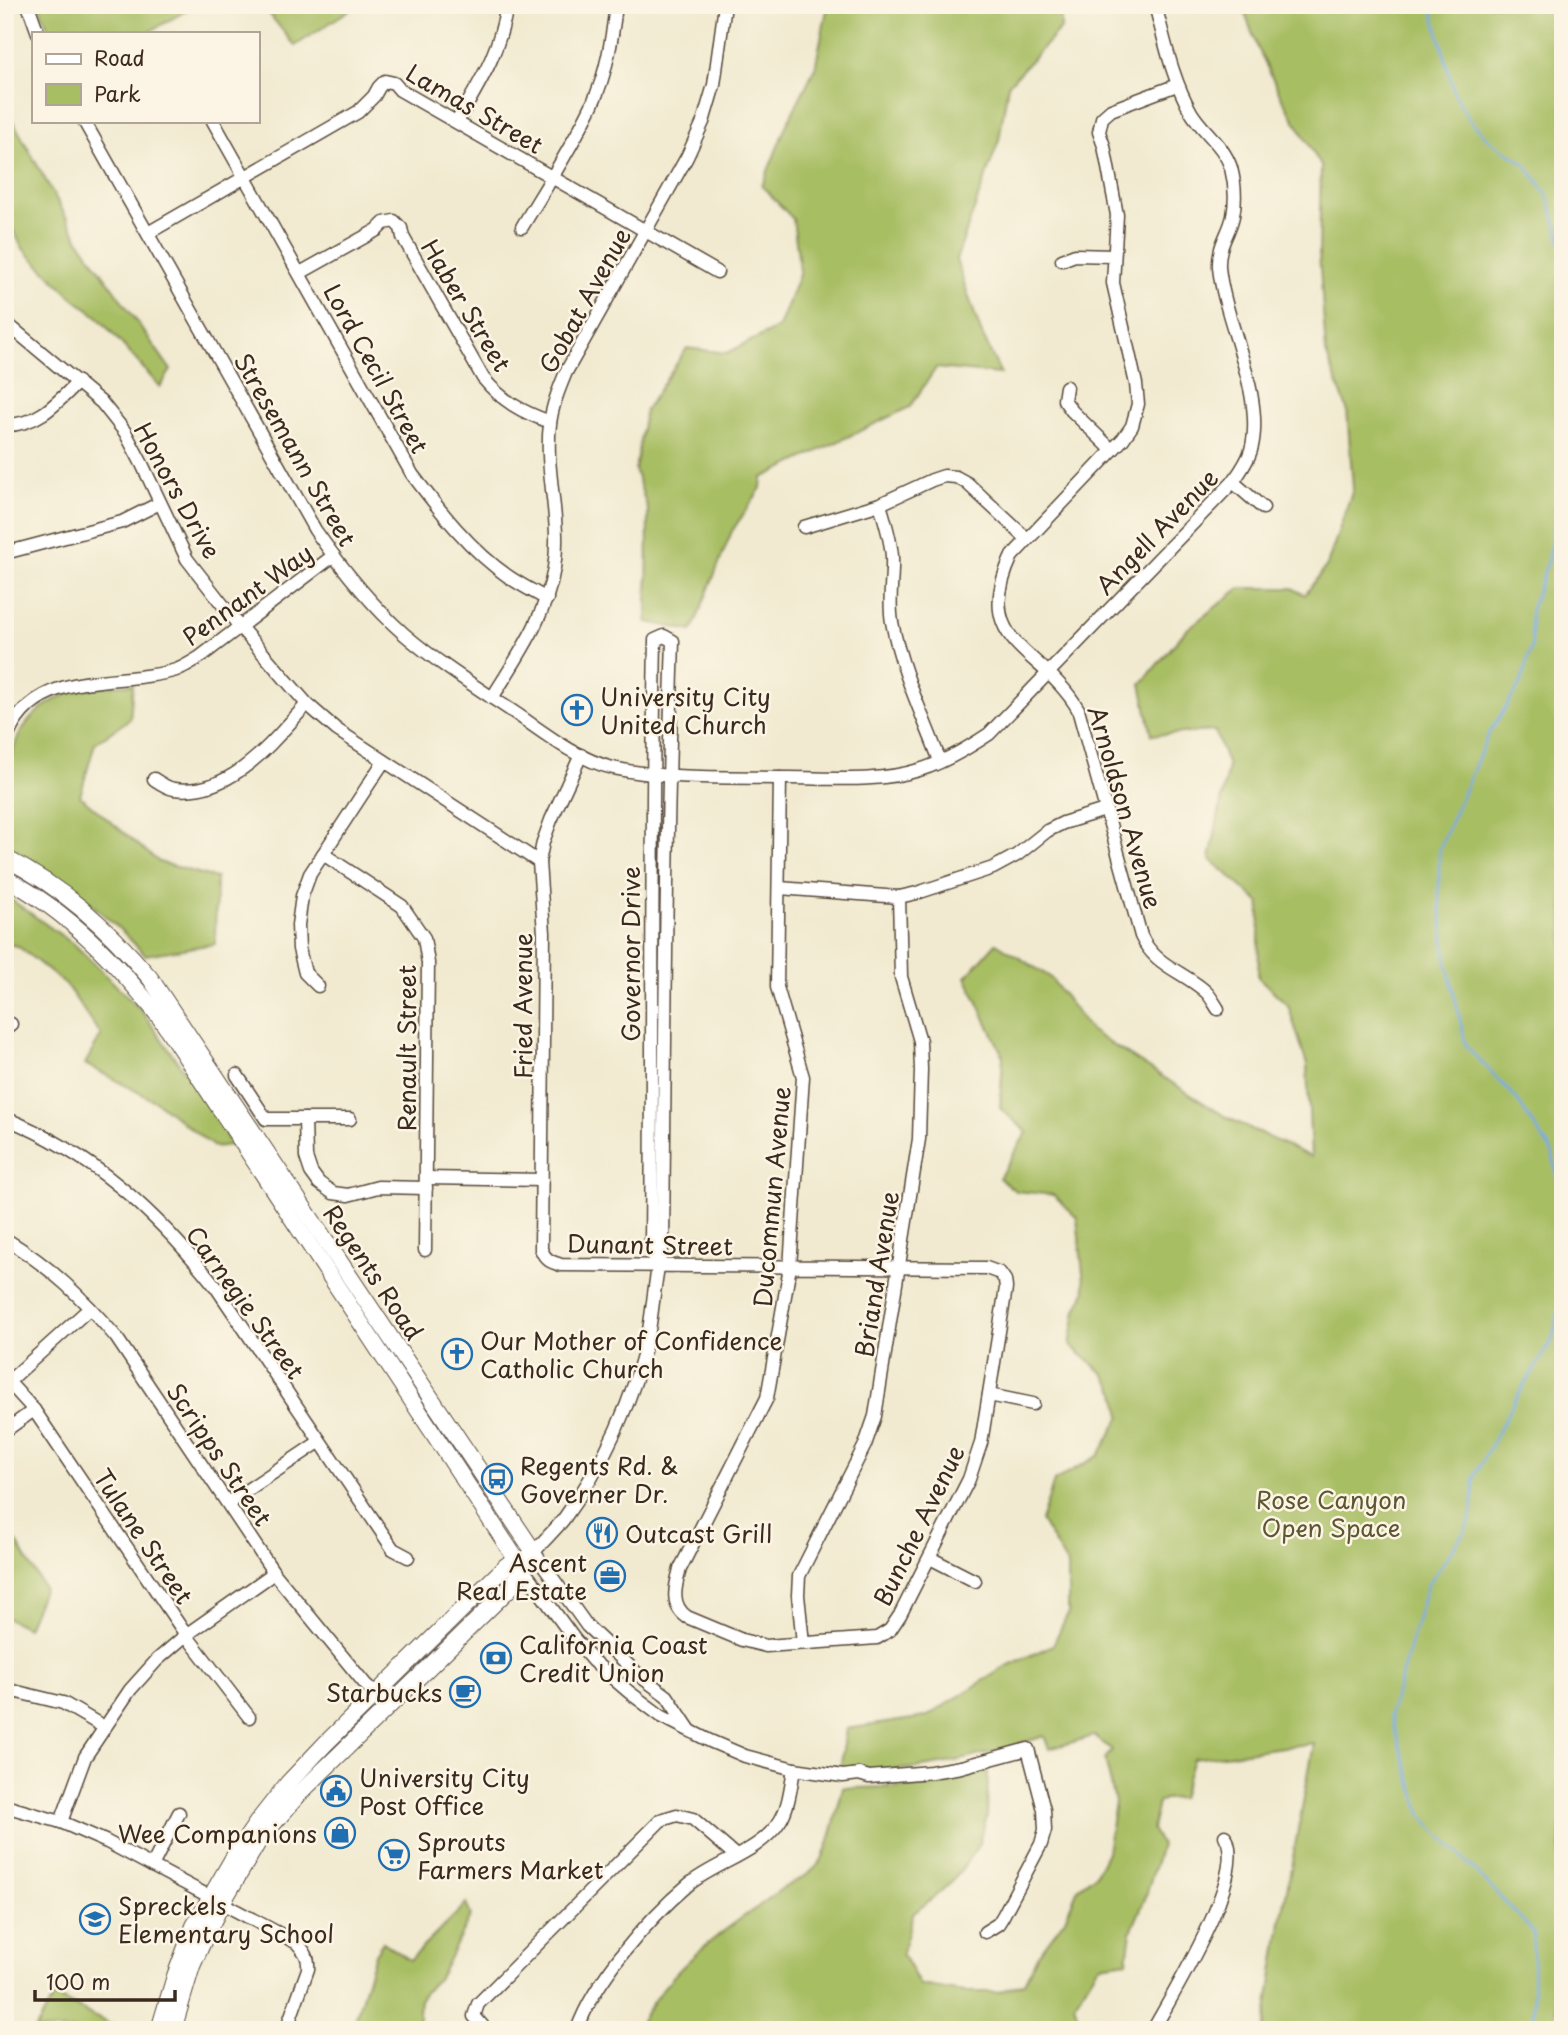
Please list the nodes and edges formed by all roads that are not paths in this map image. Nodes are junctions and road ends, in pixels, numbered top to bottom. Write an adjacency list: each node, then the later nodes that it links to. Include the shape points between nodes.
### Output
1 (28, 5): 6 (street)
2 (506, 5): 8 (street, via 491,63)
3 (616, 5): 11 (street, via 612,39 592,104)
4 (725, 5): 14 (street, Gobat Avenue, via 714,85 703,122)
5 (1155, 5): 7 (street, Angell Avenue)
6 (38, 32)
7 (1177, 85): 16 (street, Arnoldson Avenue, via 1111,110 1102,118 1099,132 1116,215); 26 (street, Angell Avenue, via 1198,124 1220,147 1235,190 1219,265 1255,428 1251,451)
8 (457, 121): 11 (street, Lamas Street); 12 (street, Lamas Street, via 385,81 358,112)
9 (85, 122): 15 (street, Stresemann Street)
10 (214, 122): 12 (street, Lord Cecil Street)
11 (552, 177): 13 (street); 14 (street, Lamas Street)
12 (245, 178): 15 (street, Lamas Street); 19 (street, Lord Cecil Street)
13 (522, 227)
14 (646, 231): 18 (street, Lamas Street); 23 (street, Gobat Avenue, via 566,372)
15 (148, 233): 33 (street, Stresemann Street)
16 (1114, 256): 17 (street, via 1075,255); 25 (street, Arnoldson Avenue, via 1113,283 1138,404 1132,426)
17 (1062, 260)
18 (718, 272)
19 (300, 273): 23 (street, Haber Street, via 394,221 483,378 496,394); 34 (street, Lord Cecil Street, via 412,474 444,517 508,576)
20 (5, 322): 21 (street, Honors Drive)
21 (78, 382): 24 (street, via 42,415 19,425); 27 (street, Honors Drive, via 125,432)
22 (1066, 387): 25 (street, via 1064,400 1072,411)
23 (550, 422): 34 (street, Gobat Avenue, via 557,534)
24 (5, 425)
25 (1112, 450): 31 (street, Arnoldson Avenue)
26 (1233, 482): 29 (street); 36 (street, Angell Avenue)
27 (160, 503): 32 (street, via 122,522); 35 (street, Honors Drive, via 187,559)
28 (880, 504): 30 (street); 31 (street, via 932,480 956,477); 42 (street, via 890,539 892,623)
29 (1264, 508)
30 (804, 527)
31 (1027, 538): 36 (street, Arnoldson Avenue, via 1003,573 999,606 1010,637)
32 (5, 554)
33 (333, 556): 35 (street, Pennant Way); 37 (street, Stresemann Street, via 403,633)
34 (547, 599): 37 (street, Gobat Avenue, via 533,633)
35 (240, 627): 38 (street, Honors Drive); 39 (street, Pennant Way, via 176,670 55,690 21,713)
36 (1047, 673): 42 (street, Stresemann Street, via 989,734); 47 (street, Arnoldson Avenue, via 1078,709)
37 (492, 698): 40 (street, Stresemann Street)
38 (307, 704): 41 (street, Honors Drive); 46 (street, via 237,773 193,789 171,789)
39 (5, 743)
40 (581, 755): 43 (street, Stresemann Street, via 610,768); 50 (street, Fried Avenue, via 551,820)
41 (384, 761): 48 (street); 50 (street, Honors Drive)
42 (940, 761): 45 (street, Stresemann Street, via 920,770 864,779)
43 (653, 774): 44 (street, Stresemann Street); 44 (street, Governor Drive, via 655,640 664,636 673,641); 65 (street, Governor Drive, via 651,1245)
44 (668, 775): 45 (street, Stresemann Street); 65 (street, Governor Drive, via 663,1245)
45 (780, 778): 52 (street, Ducommun Avenue)
46 (154, 779)
47 (1105, 810): 53 (street, via 1046,831 993,868); 55 (street, Arnoldson Avenue, via 1147,949 1207,992)
48 (323, 854): 54 (street, via 302,896 298,925 305,973); 61 (street, Renault Street, via 402,906 424,938 428,963)
49 (5, 858): 77 (main road, Regents Road, via 86,911 149,978)
50 (539, 862): 60 (street, Fried Avenue, via 544,933)
51 (5, 878): 80 (main road, Regents Road, via 91,941 161,1018)
52 (779, 888): 53 (street); 66 (street, Ducommun Avenue, via 777,987 803,1077)
53 (899, 897): 67 (street, Briand Avenue, via 901,976 920,1041 921,1070 919,1139)
54 (318, 986)
55 (1218, 1009)
56 (237, 1075): 58 (street, via 266,1119)
57 (5, 1118): 75 (street, Carnegie Street, via 78,1155 122,1186 163,1224 216,1287)
58 (305, 1119): 59 (street); 61 (street, via 311,1172 334,1193 348,1195)
59 (350, 1119)
60 (542, 1180): 61 (street); 64 (street, Fried Avenue, via 541,1249)
61 (426, 1183): 63 (street, Renault Street)
62 (5, 1239): 69 (street, Scripps Street, via 58,1276)
63 (425, 1250)
64 (550, 1262): 65 (street, Dunant Street)
65 (657, 1266): 66 (street, Dunant Street); 77 (street, Governor Drive, via 649,1328 624,1411 595,1471 561,1522)
66 (790, 1267): 67 (street, Dunant Street); 84 (street, Ducommun Avenue, via 767,1398 680,1569 675,1602 687,1617 742,1640 766,1646)
67 (899, 1267): 68 (street, Dunant Street, via 986,1268); 84 (street, Briand Avenue, via 875,1416 799,1576)
68 (1000, 1273): 71 (street, Bunche Avenue, via 1006,1288)
69 (90, 1308): 70 (street); 76 (street, Scripps Street, via 116,1337)
70 (7, 1380): 73 (street, Tulane Street)
71 (989, 1395): 72 (street); 79 (street, Bunche Avenue, via 969,1479)
72 (1033, 1404)
73 (34, 1410): 74 (street); 83 (street, Tulane Street)
74 (5, 1431)
75 (320, 1442): 76 (street); 78 (street, Carnegie Street, via 393,1549)
76 (228, 1503): 81 (street, Scripps Street)
77 (534, 1552): 80 (main road, Governor Drive); 89 (street, Regents Road, via 587,1626 667,1696)
78 (408, 1557)
79 (930, 1558): 82 (street); 84 (street, Bunche Avenue, via 890,1630 877,1637)
80 (520, 1565): 86 (main road, Governor Drive, via 507,1565); 89 (street, Regents Road, via 593,1661 660,1716)
81 (274, 1573): 83 (street); 86 (street, Scripps Street)
82 (975, 1581)
83 (186, 1635): 87 (street, Tulane Street); 88 (street, via 130,1690)
84 (803, 1643)
85 (5, 1689): 88 (street, via 63,1703)
86 (383, 1700): 97 (main road, Governor Drive, via 277,1819)
87 (250, 1717)
88 (104, 1727): 93 (street, via 85,1758)
89 (689, 1729): 90 (street, Regents Road, via 745,1756)
90 (794, 1769): 95 (street, via 781,1819 769,1834); 98 (street, Regents Road, via 844,1776 902,1775 961,1767 1028,1749 1045,1816 1044,1837 1003,1916)
91 (5, 1807): 93 (street)
92 (178, 1813): 96 (street)
93 (61, 1822): 96 (street)
94 (1225, 1836): 104 (street, via 1230,1843 1223,1894)
95 (736, 1856): 102 (street, via 693,1819 677,1815 661,1820 478,2004 474,2016); 103 (street, via 689,1884 654,1918 601,1984)
96 (152, 1866): 97 (street)
97 (216, 1899): 99 (main road, Governor Drive, via 194,1926); 100 (main road, Governor Drive); 101 (street, via 297,1943 305,1952 308,1969)
98 (985, 1932)
99 (159, 2030)
100 (173, 2030)
101 (286, 2030)
102 (486, 2030)
103 (577, 2030)
104 (1153, 2030)

